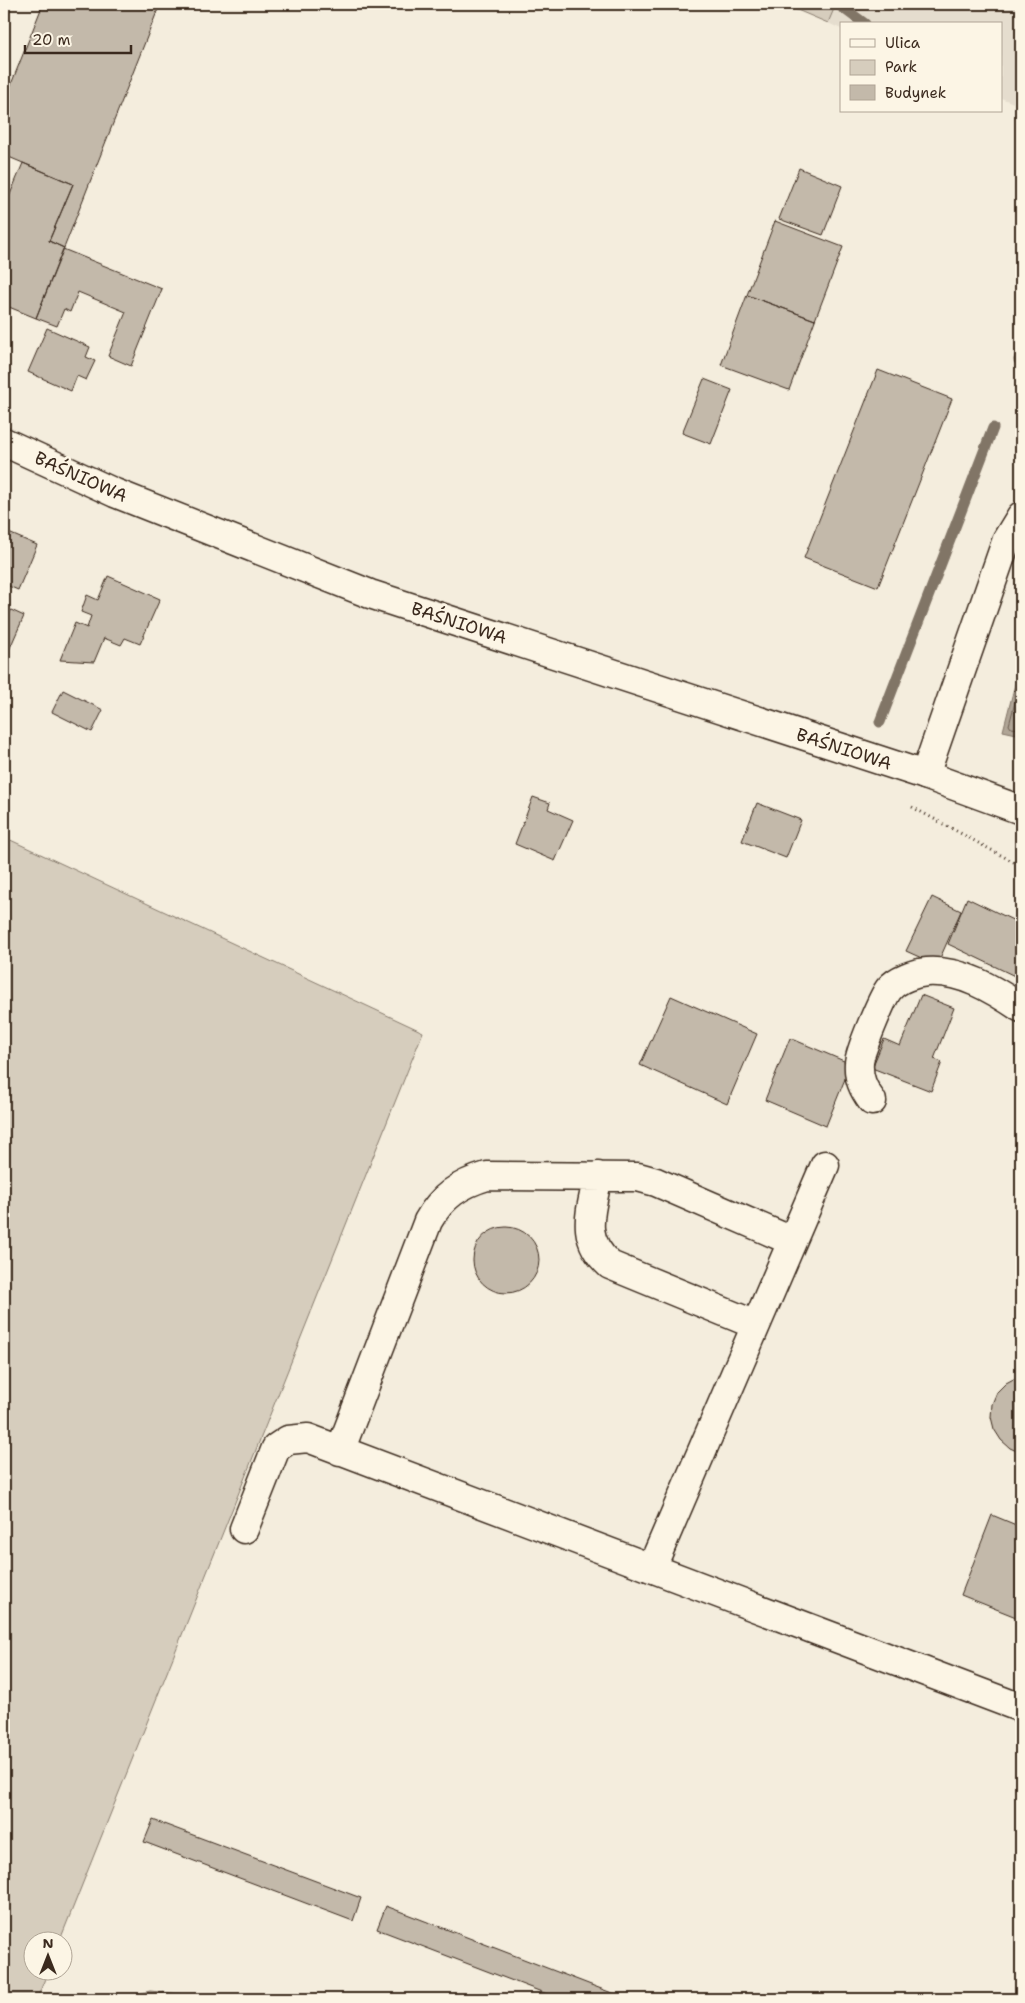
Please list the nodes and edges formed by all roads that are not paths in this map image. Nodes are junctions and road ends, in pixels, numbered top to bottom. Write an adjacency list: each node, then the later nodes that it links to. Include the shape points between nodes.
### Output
1 (4, 442): 3 (main road, BAŚNIOWA, via 115,493 370,594)
2 (1021, 516): 3 (main road, via 1007,539)
3 (925, 775): 4 (main road, BAŚNIOWA)
4 (1021, 810)
5 (1021, 1008): 6 (main road, via 999,993 957,974 926,972 901,980 889,989 861,1050 859,1062 863,1089)
6 (872, 1101)
7 (825, 1165): 9 (main road)
8 (598, 1176): 9 (main road, via 638,1177 656,1182); 10 (main road, via 589,1228 599,1255 610,1265); 11 (main road, via 487,1176 469,1181 436,1206)
9 (792, 1241): 10 (main road)
10 (756, 1325): 13 (main road)
11 (340, 1450): 12 (main road, via 308,1438 288,1440 276,1448); 13 (main road)
12 (244, 1529)
13 (652, 1567): 14 (main road)
14 (1021, 1708)

